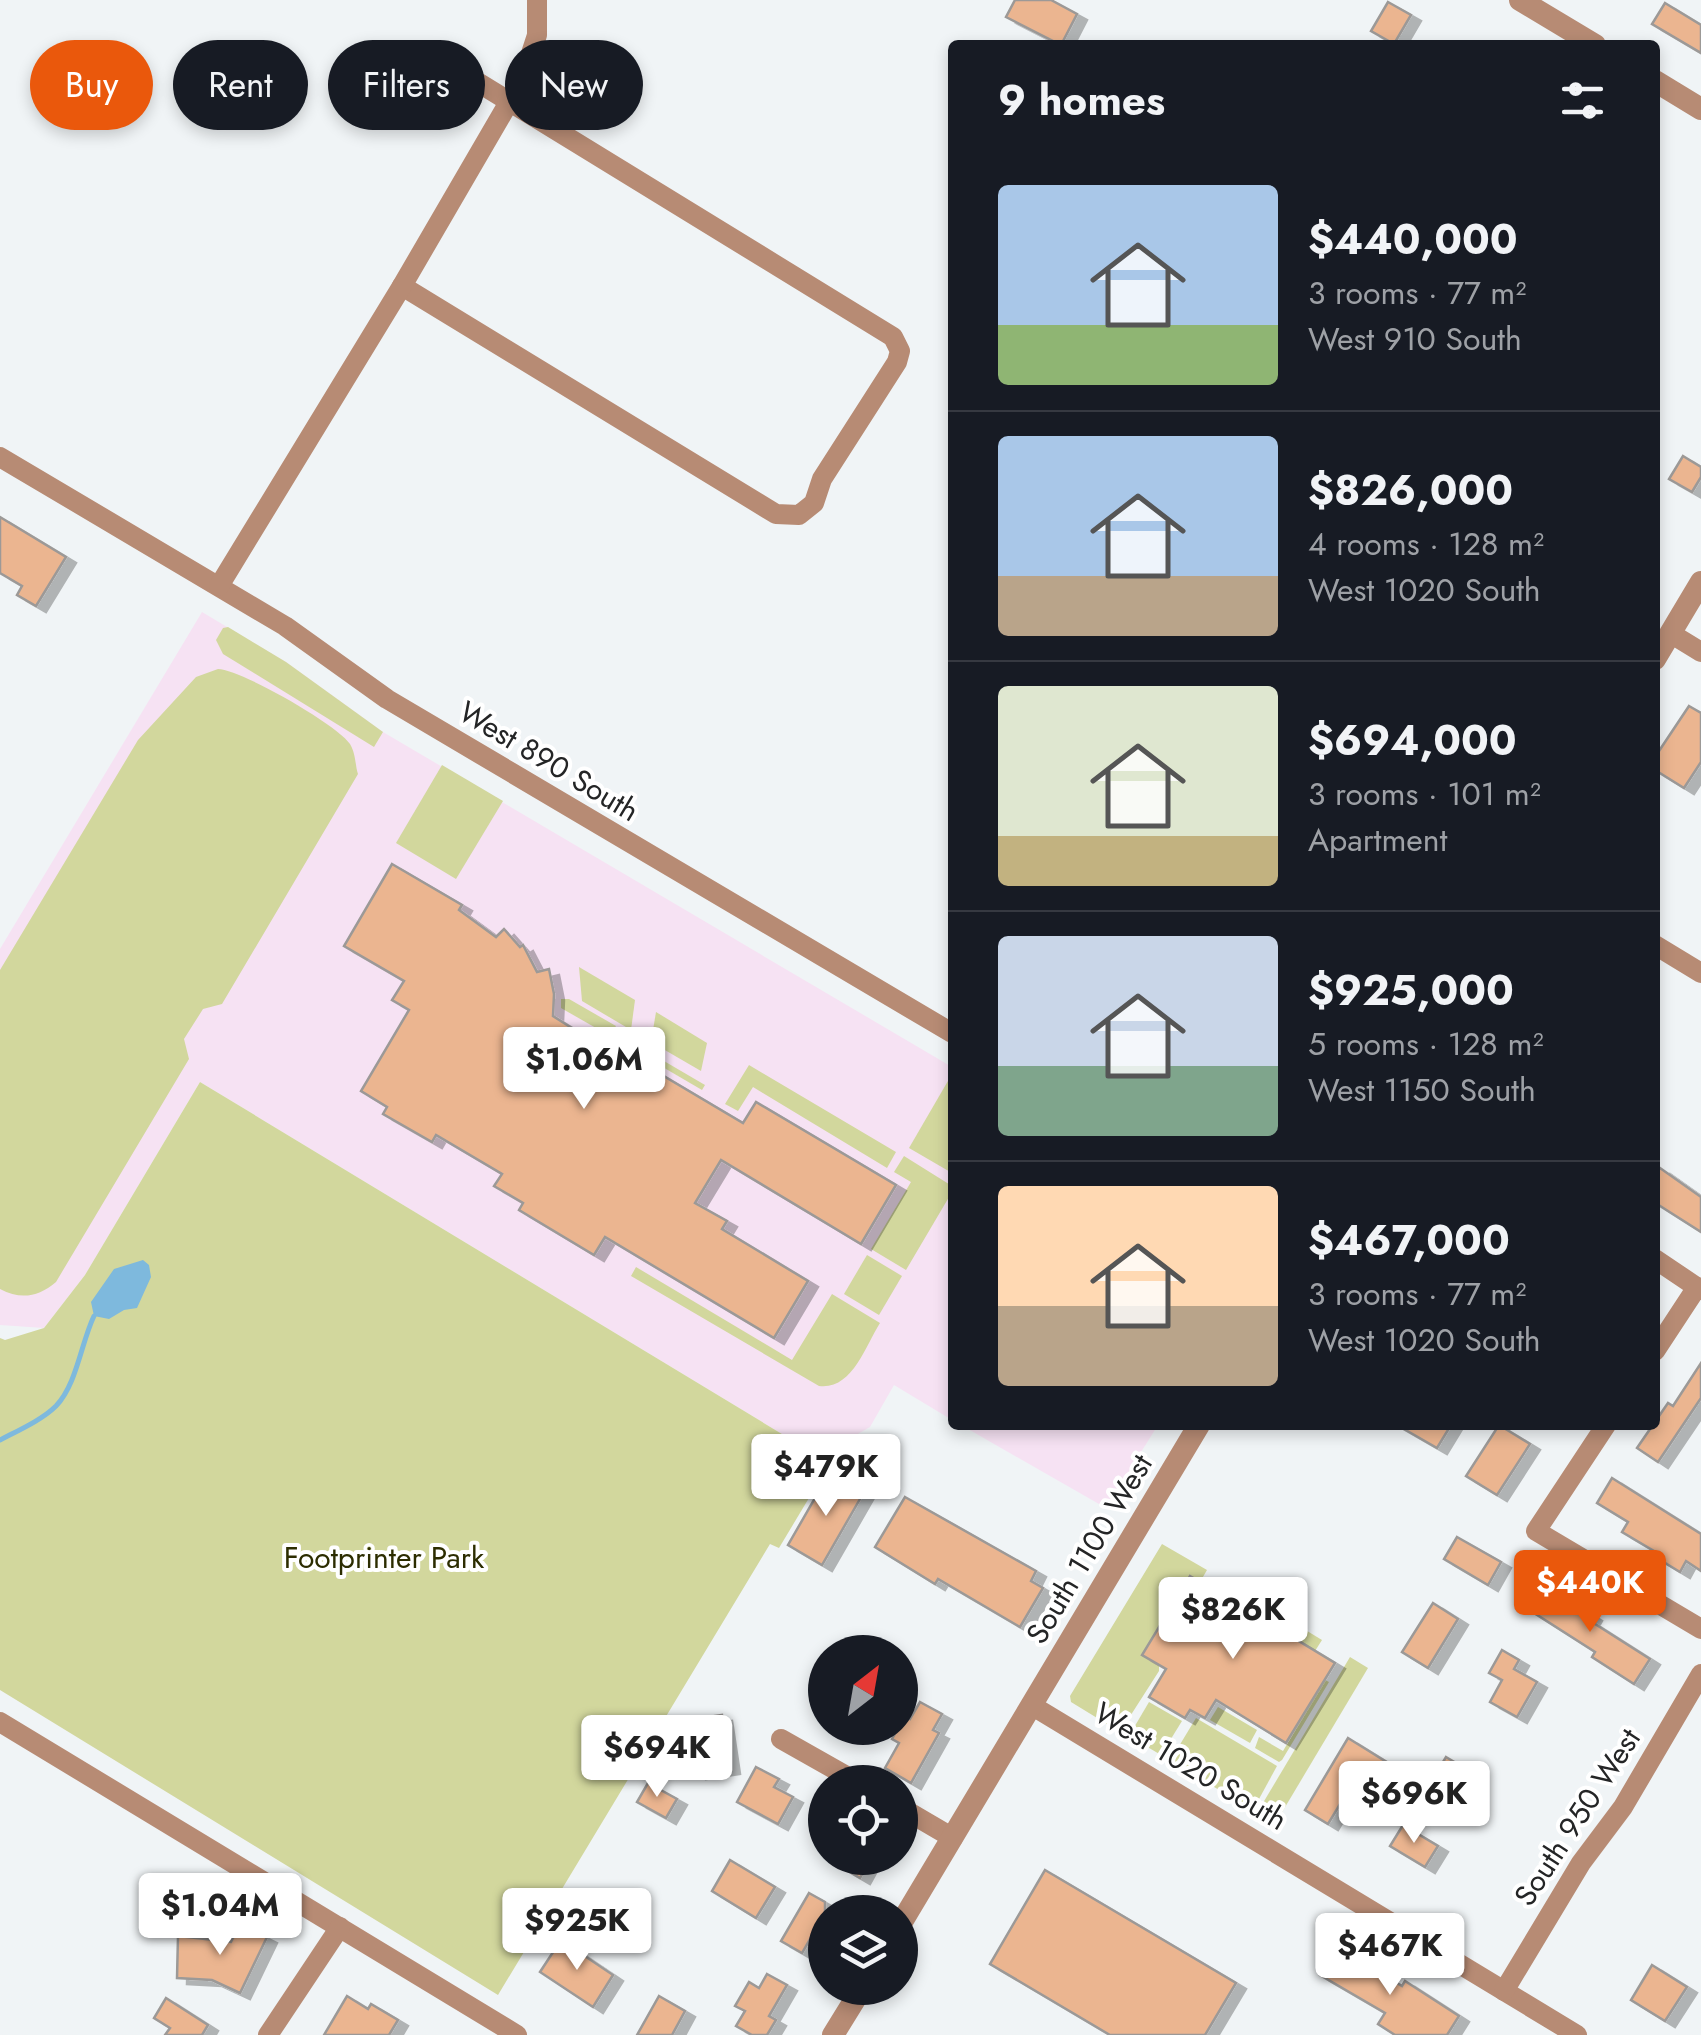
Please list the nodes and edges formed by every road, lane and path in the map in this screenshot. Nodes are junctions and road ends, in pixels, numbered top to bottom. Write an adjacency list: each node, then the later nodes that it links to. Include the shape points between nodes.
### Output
1 (537, 0): 3 (street)
2 (1520, 0): 4 (street)
3 (536, 40)
4 (1587, 40)
5 (1660, 84): 7 (street)
6 (505, 108): 9 (street)
7 (1701, 108)
8 (556, 130): 9 (street, via 893,337 897,362 814,503 799,515 776,514)
9 (402, 286): 12 (street)
10 (0, 457): 12 (street, West 890 South)
11 (1701, 582): 13 (street)
12 (219, 586): 18 (street, West 890 South, via 387,700)
13 (1670, 634): 14 (street); 15 (street)
14 (1660, 651)
15 (1701, 652)
16 (1660, 948): 17 (street)
17 (1701, 973)
18 (948, 1032)
19 (1660, 1262): 20 (street)
20 (1699, 1289): 21 (street)
21 (1660, 1344)
22 (1196, 1430): 26 (street, South 1100 West)
23 (1603, 1430): 24 (street, via 1536,1531)
24 (1701, 1630)
25 (1701, 1674): 34 (street, South 950 West)
26 (1031, 1705): 31 (street, South 1100 West); 34 (street, West 1020 South)
27 (0, 1722): 33 (street)
28 (781, 1739): 29 (street)
29 (827, 1765)
30 (918, 1818): 31 (street)
31 (953, 1838): 32 (street, South 1100 West)
32 (918, 1896)
33 (340, 1928): 36 (street); 37 (street)
34 (1504, 1991): 39 (street, West 1020 South)
35 (852, 2005): 38 (street)
36 (268, 2035)
37 (517, 2035)
38 (834, 2035)
39 (1577, 2035)

